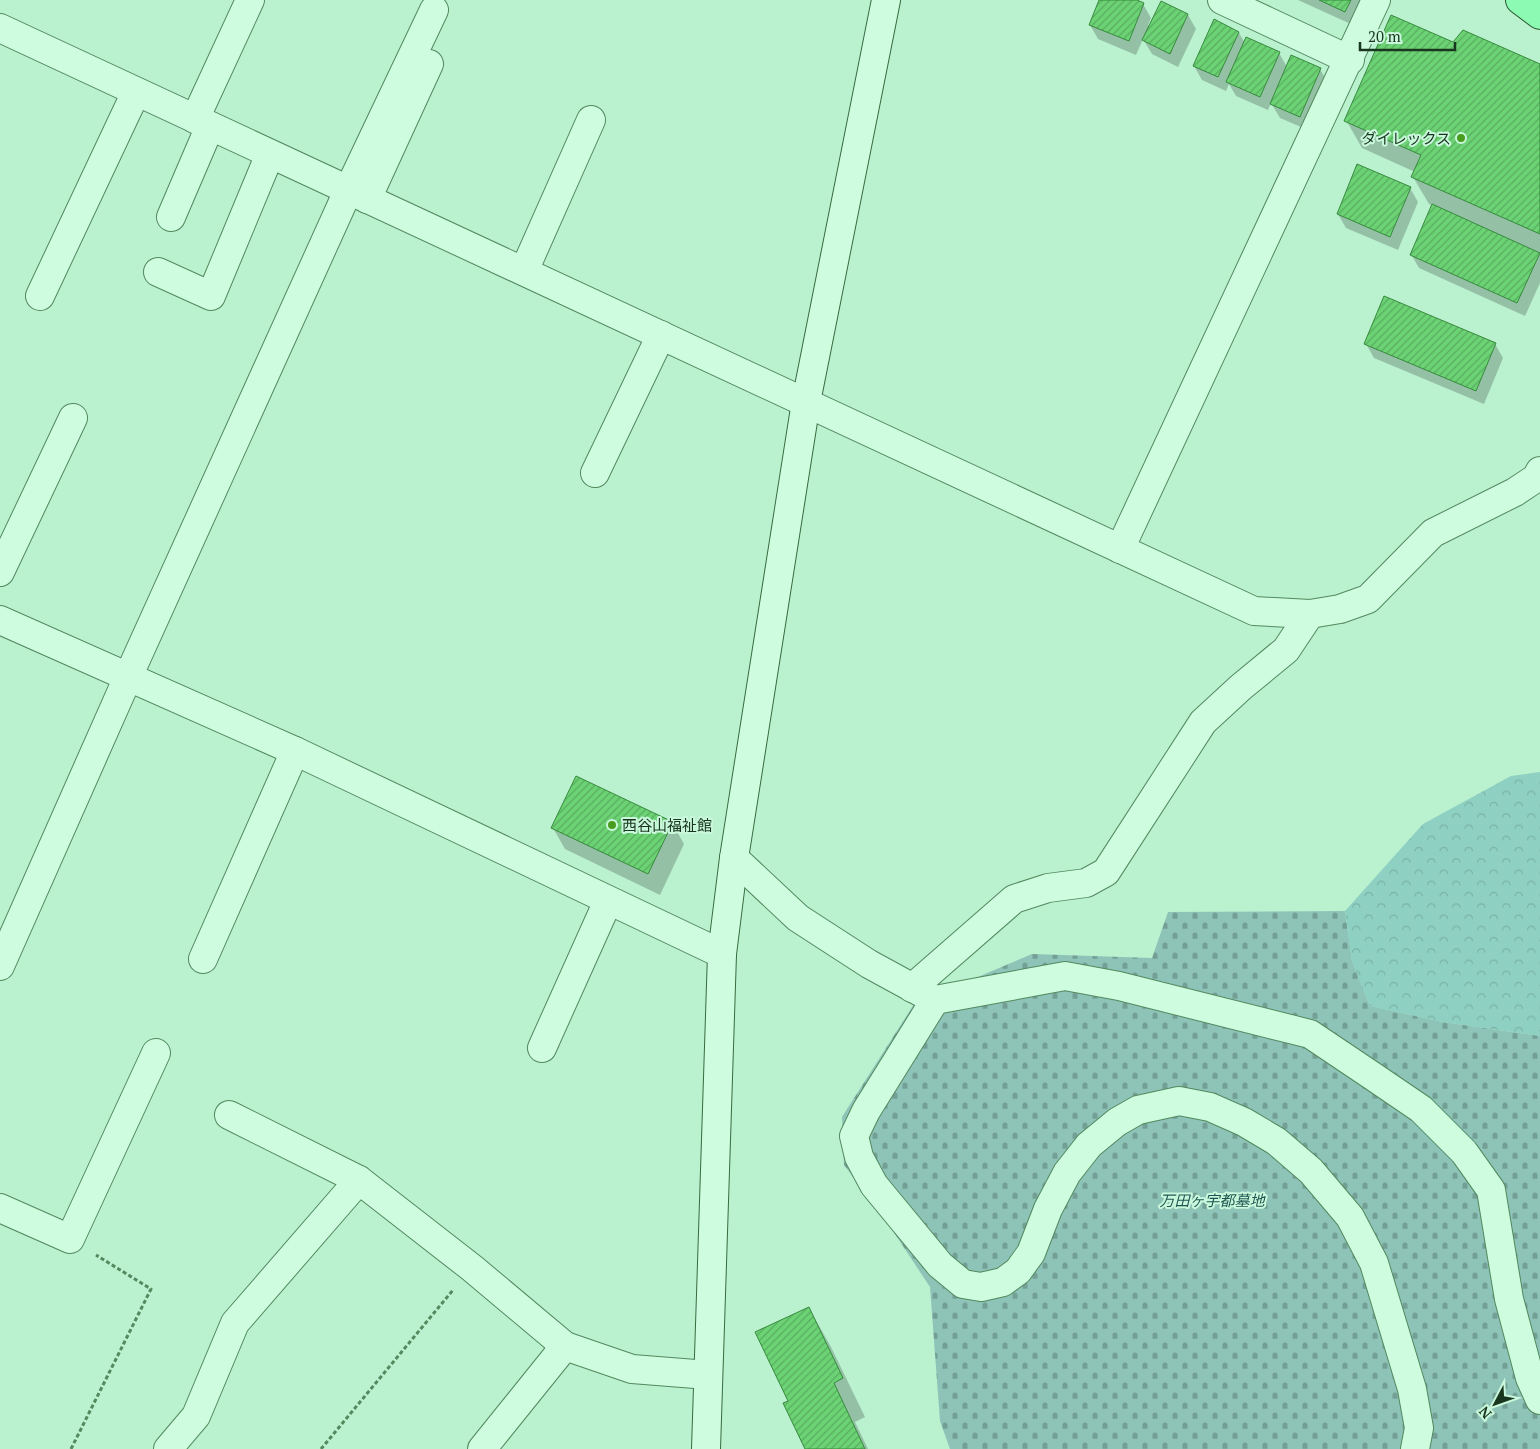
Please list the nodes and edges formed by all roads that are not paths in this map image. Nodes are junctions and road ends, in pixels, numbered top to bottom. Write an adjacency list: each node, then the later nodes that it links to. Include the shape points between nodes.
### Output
1 (250, 0): 12 (street)
2 (886, 0): 20 (street)
3 (1222, 0): 9 (street)
4 (1376, 0): 9 (street)
5 (1520, 0): 7 (main road)
6 (442, 14): 14 (street)
7 (1540, 15)
8 (0, 28): 10 (street)
9 (1350, 60): 24 (street)
10 (136, 92): 12 (street); 18 (street)
11 (591, 120): 16 (street)
12 (203, 123): 13 (street); 15 (street)
13 (270, 154): 14 (street); 17 (street, via 211,296)
14 (358, 195): 16 (street); 28 (street)
15 (171, 217)
16 (524, 271): 19 (street)
17 (158, 272)
18 (40, 296)
19 (661, 335): 20 (street); 23 (street)
20 (806, 402): 24 (street); 30 (street)
21 (73, 418): 25 (street)
22 (1540, 471): 26 (street, via 1536,478 1515,492 1434,533 1368,599)
23 (595, 473)
24 (1120, 549): 26 (street, via 1254,611)
25 (0, 572)
26 (1310, 614): 35 (street, via 1286,650 1203,722 1106,872 1086,882 1048,888 1014,899)
27 (0, 620): 28 (street)
28 (128, 677): 29 (street); 34 (street)
29 (295, 751): 31 (street); 33 (street)
30 (734, 858): 32 (street); 35 (street, via 798,918)
31 (608, 901): 32 (street); 36 (street)
32 (722, 954): 42 (street)
33 (203, 959)
34 (0, 966)
35 (923, 994): 43 (street, via 1064,976 1119,986 1310,1034 1422,1109 1464,1152 1492,1190 1509,1299 1530,1378); 47 (street, via 854,1136 859,1157 874,1185 940,1265 963,1284 981,1287 1003,1282 1018,1271 1031,1253 1048,1209 1068,1173 1089,1145 1138,1110 1179,1101 1210,1107 1276,1141 1312,1171 1350,1217 1374,1263 1412,1389 1419,1428)
36 (542, 1048)
37 (156, 1053): 40 (street, via 70,1239)
38 (229, 1115): 39 (street)
39 (359, 1180): 41 (street); 44 (street, via 235,1323 196,1416)
40 (0, 1208)
41 (565, 1346): 42 (street, via 632,1369); 45 (street)
42 (708, 1375): 46 (street)
43 (1540, 1400)
44 (168, 1449)
45 (482, 1449)
46 (706, 1449)
47 (1415, 1449)

